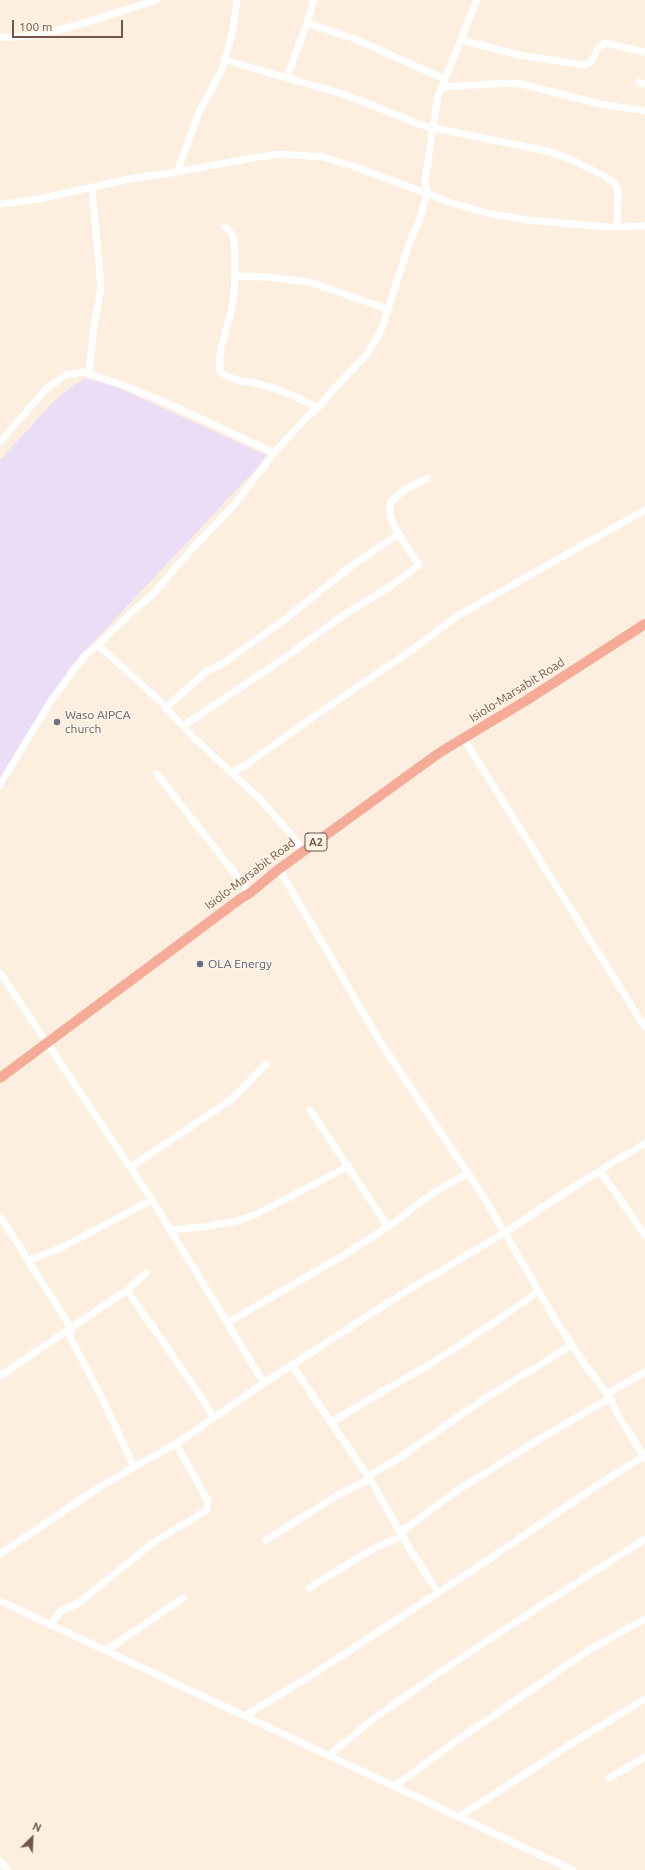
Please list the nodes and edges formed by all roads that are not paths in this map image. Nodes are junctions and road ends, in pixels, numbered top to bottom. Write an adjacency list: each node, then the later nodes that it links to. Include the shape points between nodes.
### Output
1 (157, 0): 6 (street, via 46,32)
2 (237, 0): 9 (street)
3 (314, 0): 5 (street)
4 (477, 0): 7 (street)
5 (307, 23): 10 (street); 11 (street, via 355,39)
6 (0, 37)
7 (461, 40): 8 (street, via 519,55 584,65 591,62 598,48 605,43); 11 (street)
8 (645, 52)
9 (225, 60): 10 (street); 15 (street, via 199,112)
10 (287, 77): 14 (street, via 346,95 417,124)
11 (445, 79): 12 (street)
12 (442, 87): 13 (street, via 521,84 600,104); 14 (street, via 437,102)
13 (645, 111)
14 (434, 128): 17 (street, via 425,180); 21 (street, via 547,151 597,172 617,187)
15 (177, 172): 16 (street); 17 (street, via 266,155 311,155 350,165)
16 (92, 187): 18 (street, via 40,199); 24 (street, via 101,288)
17 (427, 192): 21 (street, via 469,209 508,217); 23 (street)
18 (0, 204)
19 (645, 226): 21 (street)
20 (225, 227): 22 (street, via 234,238)
21 (617, 227)
22 (234, 276): 23 (street, via 309,282); 25 (street, via 234,300 220,360 222,374 275,387)
23 (388, 309): 25 (street, via 381,331 367,354)
24 (89, 373): 26 (street, via 74,372 58,380 40,396); 27 (street, via 174,406)
25 (318, 408): 27 (street)
26 (0, 442)
27 (274, 453): 32 (street, via 236,503 153,594)
28 (427, 478): 30 (street, via 410,487 391,504 390,514)
29 (645, 510): 36 (street, via 459,615)
30 (398, 534): 33 (street, via 349,568 275,627 224,663 207,671); 34 (street, via 418,565 411,572 339,618)
31 (645, 624): 35 (highway, Isiolo-Marsabit Road / A2)
32 (98, 645): 33 (street); 38 (street, via 86,654 61,685)
33 (165, 708): 34 (street)
34 (183, 726): 36 (street)
35 (463, 738): 39 (highway, Isiolo-Marsabit Road / A2); 43 (street)
36 (233, 772): 39 (street, via 260,799)
37 (157, 774): 41 (street)
38 (0, 785)
39 (303, 851): 40 (highway, Isiolo-Marsabit Road / A2)
40 (279, 869): 41 (highway, Isiolo-Marsabit Road / A2); 52 (street, via 381,1042)
41 (250, 893): 44 (highway, Isiolo-Marsabit Road / A2)
42 (0, 973): 44 (street)
43 (645, 1027)
44 (48, 1042): 46 (highway, Isiolo-Marsabit Road / A2); 50 (street)
45 (266, 1064): 50 (street, via 232,1099)
46 (0, 1078)
47 (310, 1110): 49 (street)
48 (645, 1143): 51 (street)
49 (349, 1166): 55 (street); 56 (street, via 258,1214 216,1225)
50 (131, 1167): 53 (street)
51 (600, 1171): 57 (street); 58 (street)
52 (468, 1173): 55 (street, via 433,1193); 57 (street)
53 (152, 1200): 56 (street); 59 (street, via 61,1248)
54 (0, 1216): 59 (street)
55 (388, 1227): 63 (street)
56 (170, 1230): 63 (street)
57 (504, 1234): 62 (street); 66 (street, via 400,1295)
58 (645, 1235)
59 (30, 1260): 64 (street)
60 (146, 1274): 61 (street)
61 (127, 1290): 64 (street); 71 (street)
62 (539, 1291): 65 (street); 72 (street, via 436,1360)
63 (227, 1323): 69 (street)
64 (70, 1328): 68 (street); 75 (street, via 70,1337)
65 (572, 1345): 70 (street); 76 (street, via 484,1399)
66 (292, 1365): 69 (street); 72 (street)
67 (645, 1372): 70 (street)
68 (0, 1376)
69 (264, 1383): 71 (street)
70 (609, 1396): 74 (street, via 619,1417); 77 (street, via 458,1490)
71 (214, 1418): 73 (street)
72 (331, 1423): 76 (street)
73 (176, 1444): 75 (street); 86 (street, via 208,1501 207,1510 154,1542 77,1604 61,1611)
74 (645, 1457): 82 (street, via 595,1487)
75 (134, 1467): 80 (street)
76 (369, 1477): 77 (street); 79 (street)
77 (402, 1534): 81 (street); 82 (street)
78 (645, 1539): 90 (street, via 413,1691)
79 (266, 1540)
80 (0, 1554)
81 (309, 1588)
82 (438, 1592): 89 (street, via 303,1681)
83 (183, 1598): 87 (street)
84 (0, 1601): 86 (street)
85 (645, 1619): 93 (street, via 589,1650 452,1744)
86 (51, 1624): 87 (street)
87 (107, 1650): 89 (street)
88 (645, 1699): 94 (street)
89 (246, 1715): 90 (street)
90 (329, 1755): 93 (street)
91 (645, 1757): 92 (street)
92 (609, 1778)
93 (396, 1786): 94 (street)
94 (459, 1817): 97 (street)
95 (0, 1861): 96 (street)
96 (7, 1870)
97 (572, 1870)

